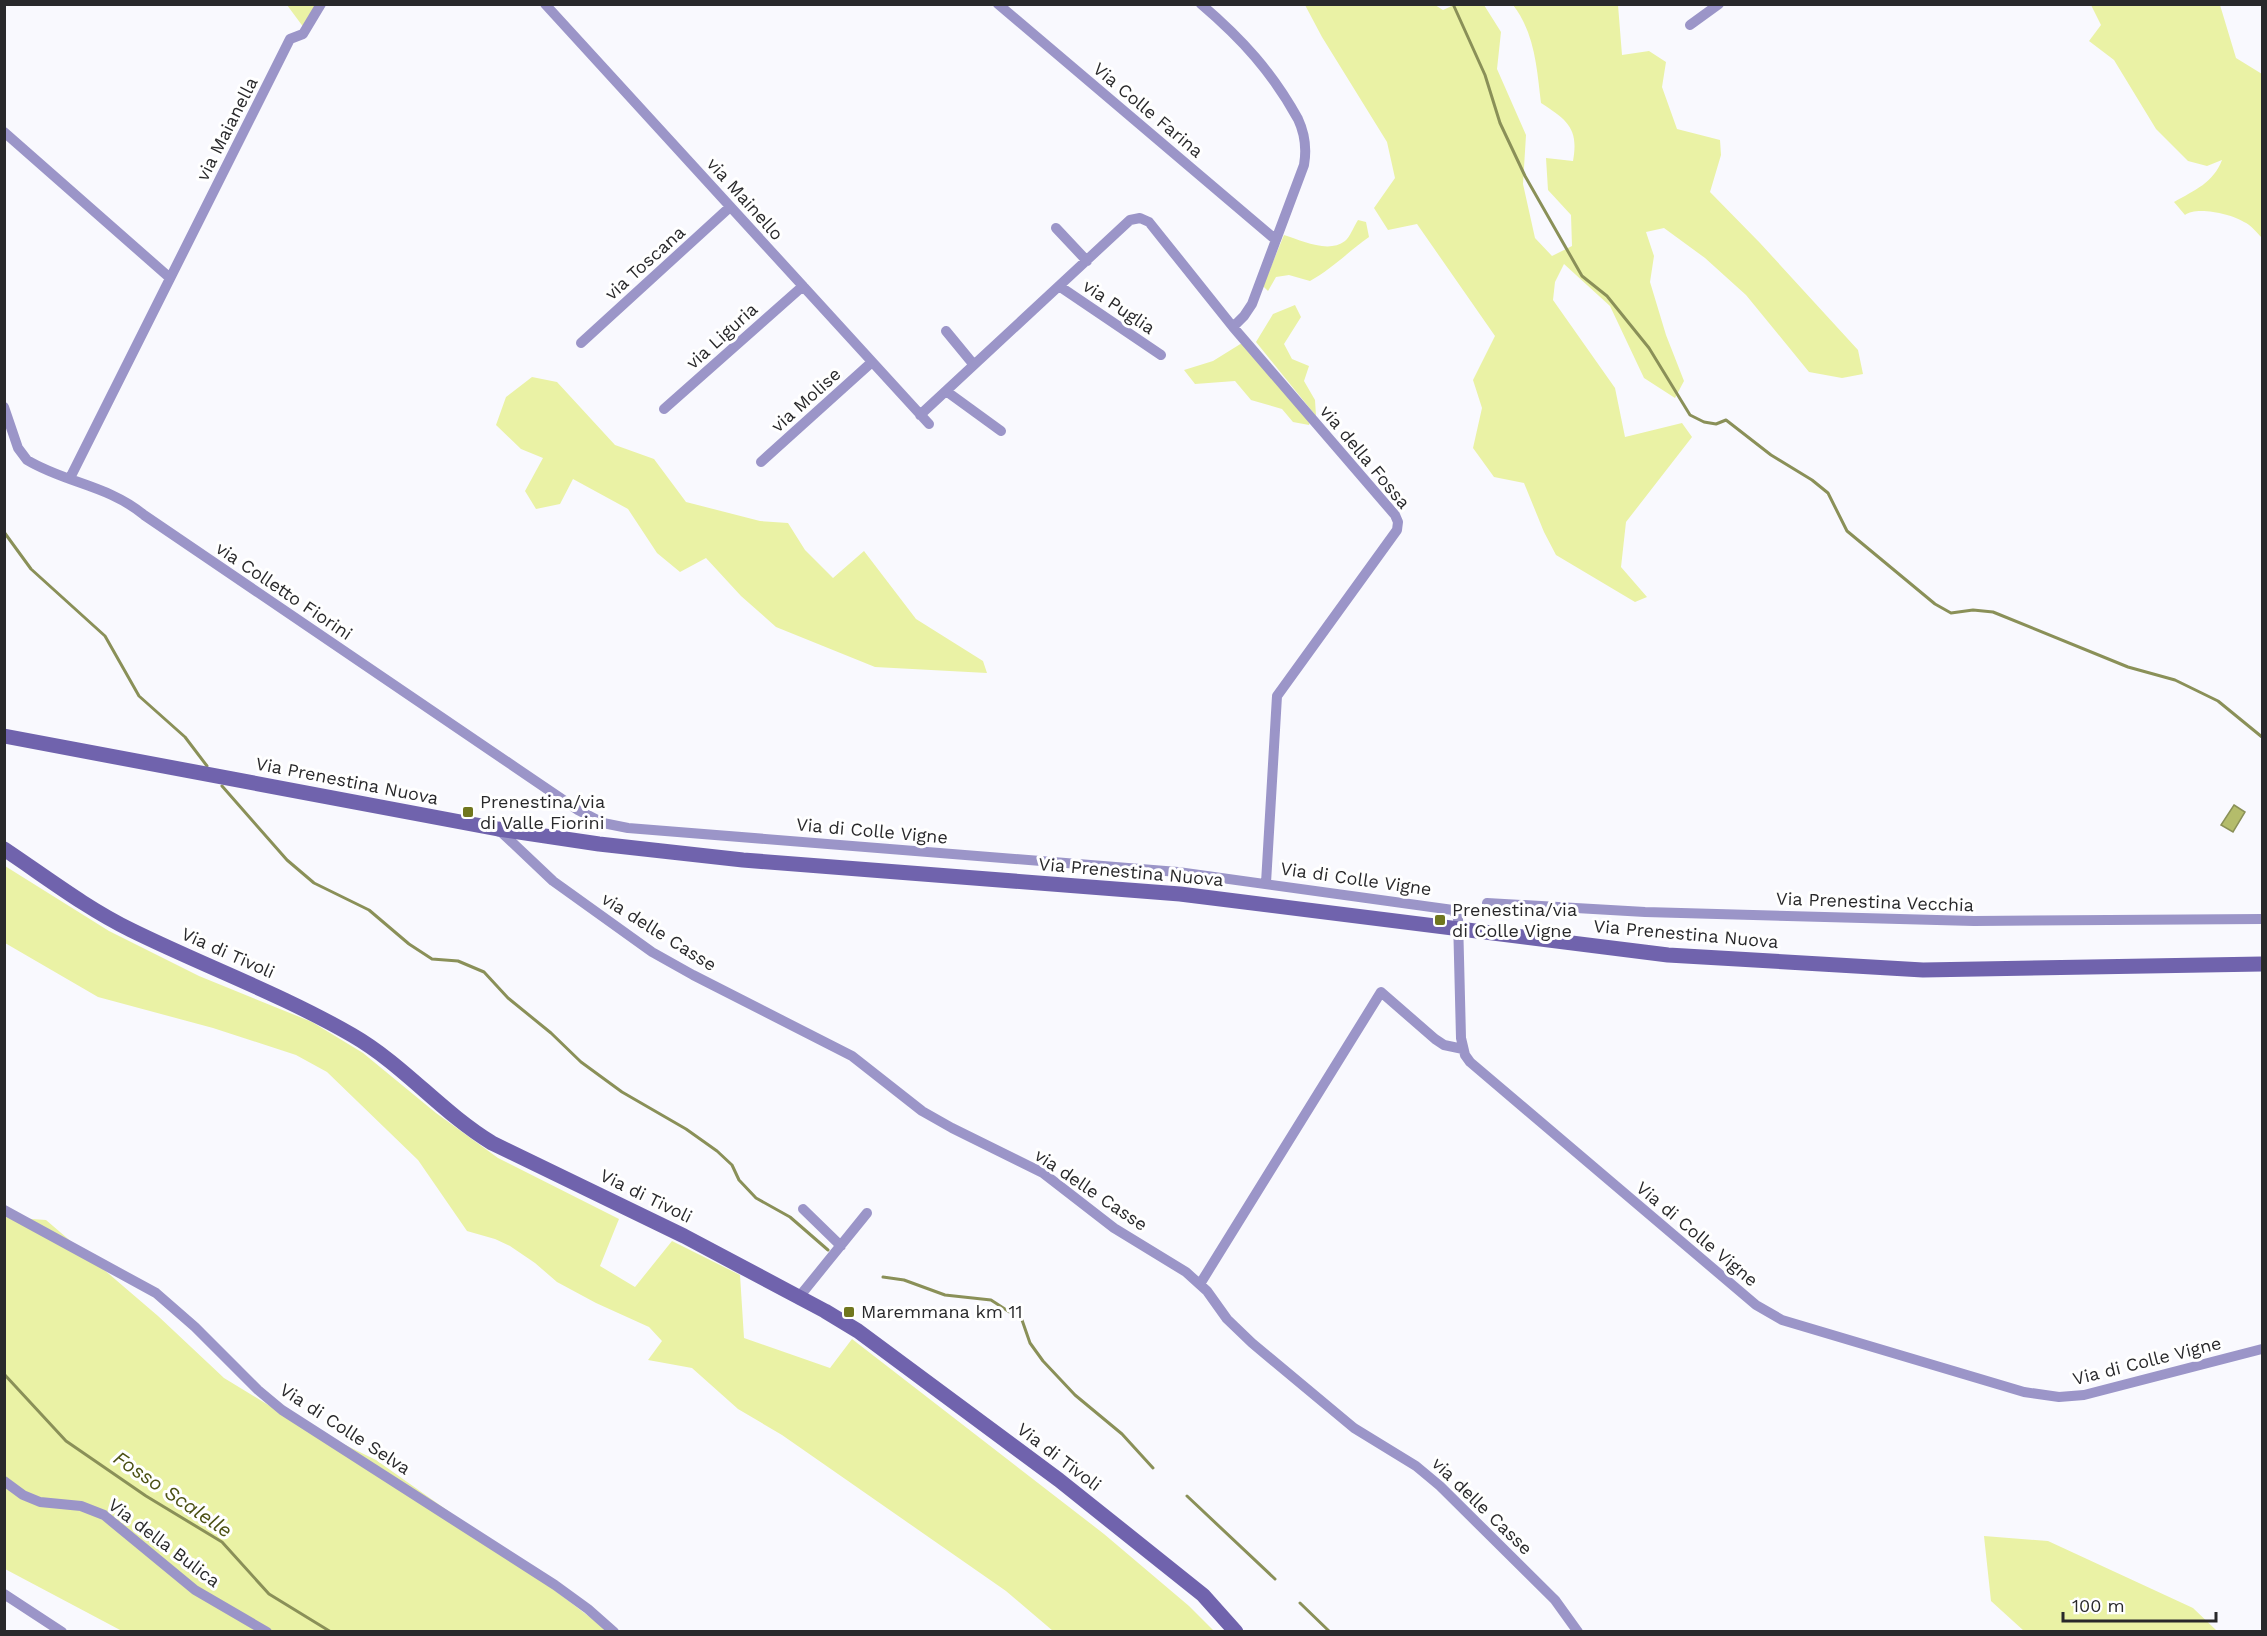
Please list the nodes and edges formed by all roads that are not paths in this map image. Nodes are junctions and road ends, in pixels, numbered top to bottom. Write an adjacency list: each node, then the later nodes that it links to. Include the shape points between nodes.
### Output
1 (321, 4): 12 (street, via Maianella, via 302,35 291,39)
2 (545, 4): 8 (street, via Mainello)
3 (998, 4): 10 (street, Via Colle Farina)
4 (1201, 4): 10 (street, via 1254,53 1303,130 1304,165)
5 (1719, 4): 6 (street)
6 (1690, 25)
7 (4, 132): 12 (street)
8 (730, 207): 13 (street, via Mainello); 17 (street, via Toscana)
9 (1056, 228): 11 (street)
10 (1276, 240): 15 (street, via 1250,307)
11 (1087, 261): 14 (street); 15 (street, via della Fossa, via 1130,220 1140,218 1149,222)
12 (170, 278): 28 (street, via Maianella)
13 (803, 286): 19 (street, via Mainello); 23 (street, via Liguria)
14 (1059, 286): 18 (street, via Puglia); 20 (street)
15 (1233, 327): 33 (street, via della Fossa, via 1398,522 1397,530 1277,696)
16 (946, 331): 20 (street)
17 (581, 343)
18 (1161, 355)
19 (872, 362): 24 (street, via Mainello); 27 (street, via Molise)
20 (974, 365): 21 (street)
21 (946, 391): 24 (street); 26 (street)
22 (4, 407): 28 (street, via Colletto Fiorini, via 14,440 25,458)
23 (664, 410)
24 (920, 415): 25 (street, via Mainello)
25 (929, 424)
26 (1001, 431)
27 (761, 462)
28 (70, 478): 30 (street, via Colletto Fiorini, via 131,504)
29 (4, 736): 31 (main road, Via Prenestina Nuova)
30 (475, 741): 33 (street, Via di Colle Vigne, via 578,810 595,820 619,826 1178,872)
31 (498, 829): 36 (main road, Via Prenestina Nuova, via 733,859 1180,894); 43 (street, via delle Casse, via 553,881 652,952 852,1056 922,1111 1046,1175 1114,1228)
32 (4, 849): 44 (main road, Via di Tivoli, via 122,926 285,1000 361,1041 497,1146 666,1227)
33 (1266, 883): 36 (street, Via di Colle Vigne, via 1451,909 1457,915)
34 (1487, 903): 35 (street, Via Prenestina Vecchia, via 1645,912 1974,921)
35 (2262, 919)
36 (1458, 930): 37 (main road, Via Prenestina Nuova, via 1684,957 1902,969); 38 (street)
37 (2262, 964)
38 (1463, 1049): 43 (street, via 1434,1039 1381,992); 45 (street, Via di Colle Vigne, via 1473,1066 1494,1084 1756,1305 1782,1320 2024,1392 2059,1397 2084,1395)
39 (803, 1209): 42 (street)
40 (4, 1210): 50 (street, Via di Colle Selva, via 156,1293 282,1410 555,1585)
41 (867, 1214): 42 (street)
42 (841, 1246): 44 (street)
43 (1200, 1284): 52 (street, via delle Casse, via 1233,1326 1252,1343 1354,1428 1416,1466 1440,1486 1555,1600)
44 (799, 1297): 51 (main road, Via di Tivoli, via 858,1330 1059,1480 1203,1595)
45 (2262, 1349)
46 (4, 1481): 49 (street, Via della Bulica, via 40,1502 81,1506 104,1515 195,1590)
47 (4, 1594): 48 (street)
48 (62, 1632)
49 (267, 1632)
50 (614, 1632)
51 (1236, 1632)
52 (1578, 1632)

